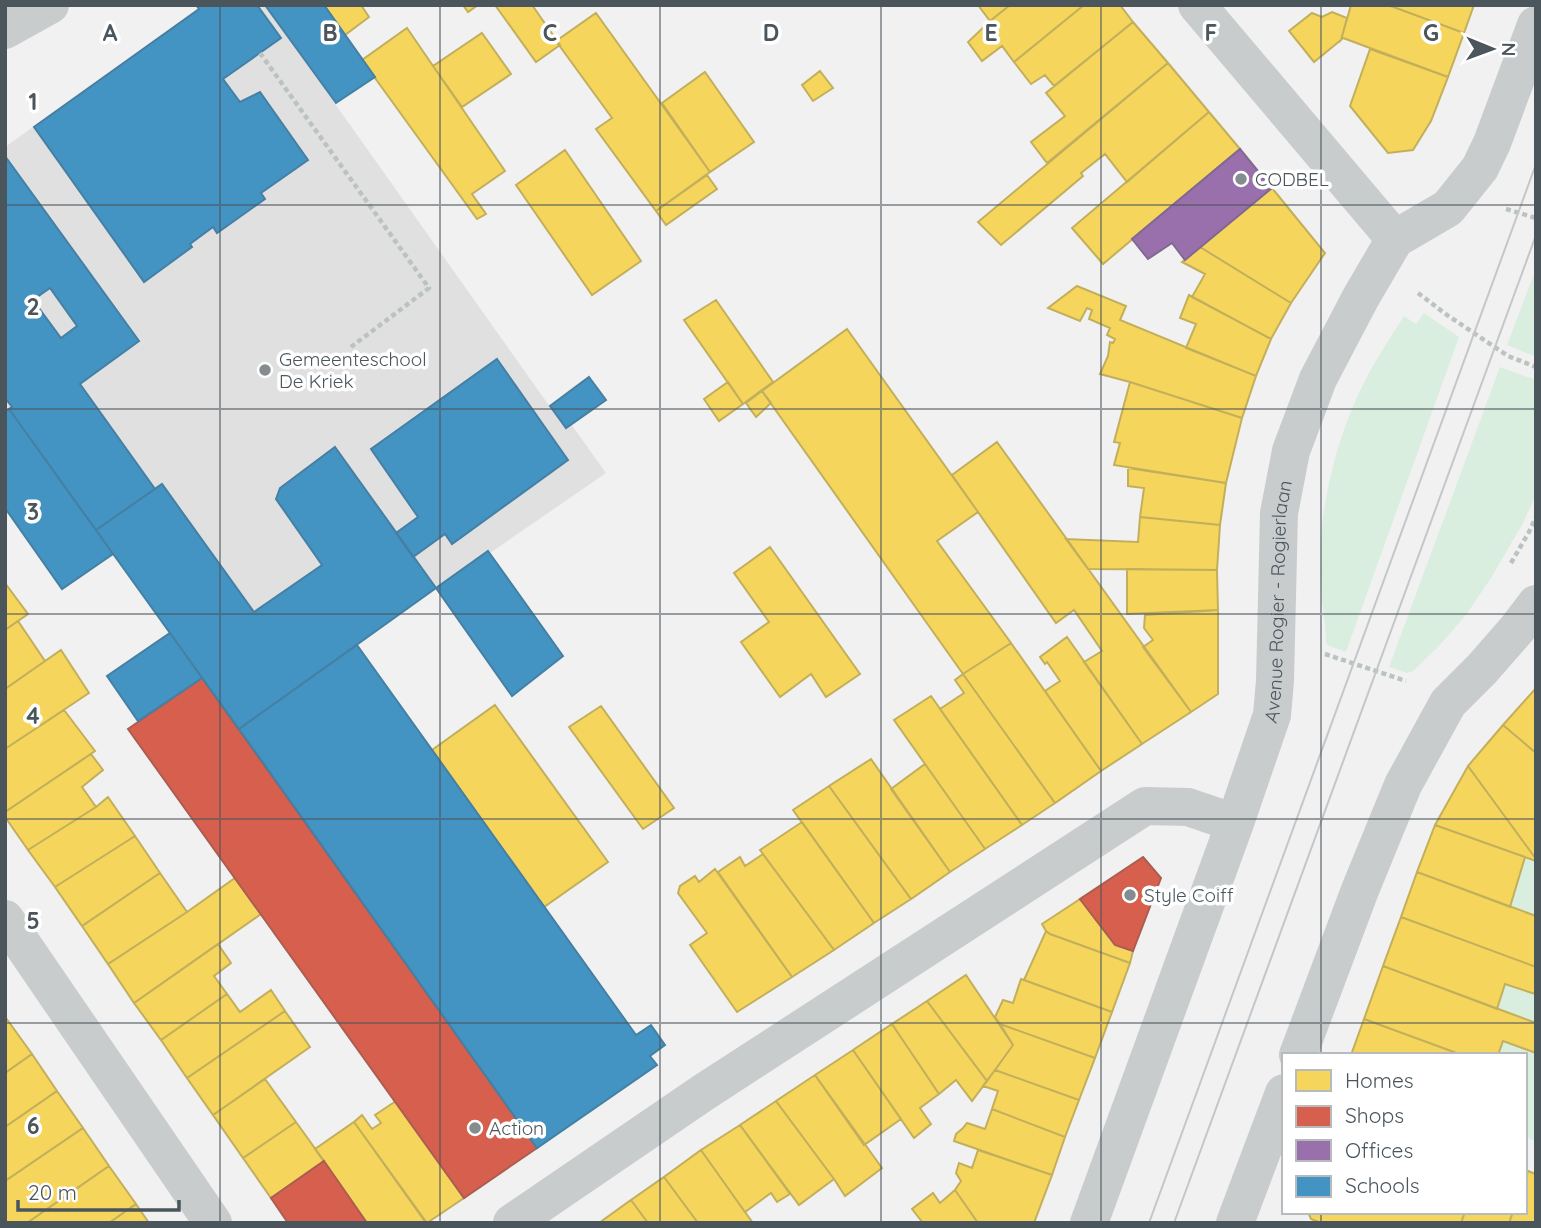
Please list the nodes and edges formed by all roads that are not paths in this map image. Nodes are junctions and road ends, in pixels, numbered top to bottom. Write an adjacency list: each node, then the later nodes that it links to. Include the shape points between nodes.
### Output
1 (50, 5): 4 (street)
2 (1197, 5): 5 (street)
3 (1536, 25): 5 (street, Avenue Rogier - Rogierlaan, via 1480,168 1448,208)
4 (5, 30)
5 (1395, 239): 7 (street, Avenue Rogier - Rogierlaan, via 1318,379 1290,451 1279,513 1272,715)
6 (1536, 604): 9 (street, via 1448,703 1403,785)
7 (1236, 823): 12 (street, via 1188,807 1145,806 704,1092); 13 (street, Avenue Rogier - Rogierlaan)
8 (5, 919): 11 (street)
9 (1299, 1053)
10 (1282, 1098): 14 (street)
11 (213, 1223)
12 (512, 1223)
13 (1089, 1223)
14 (1235, 1223)

